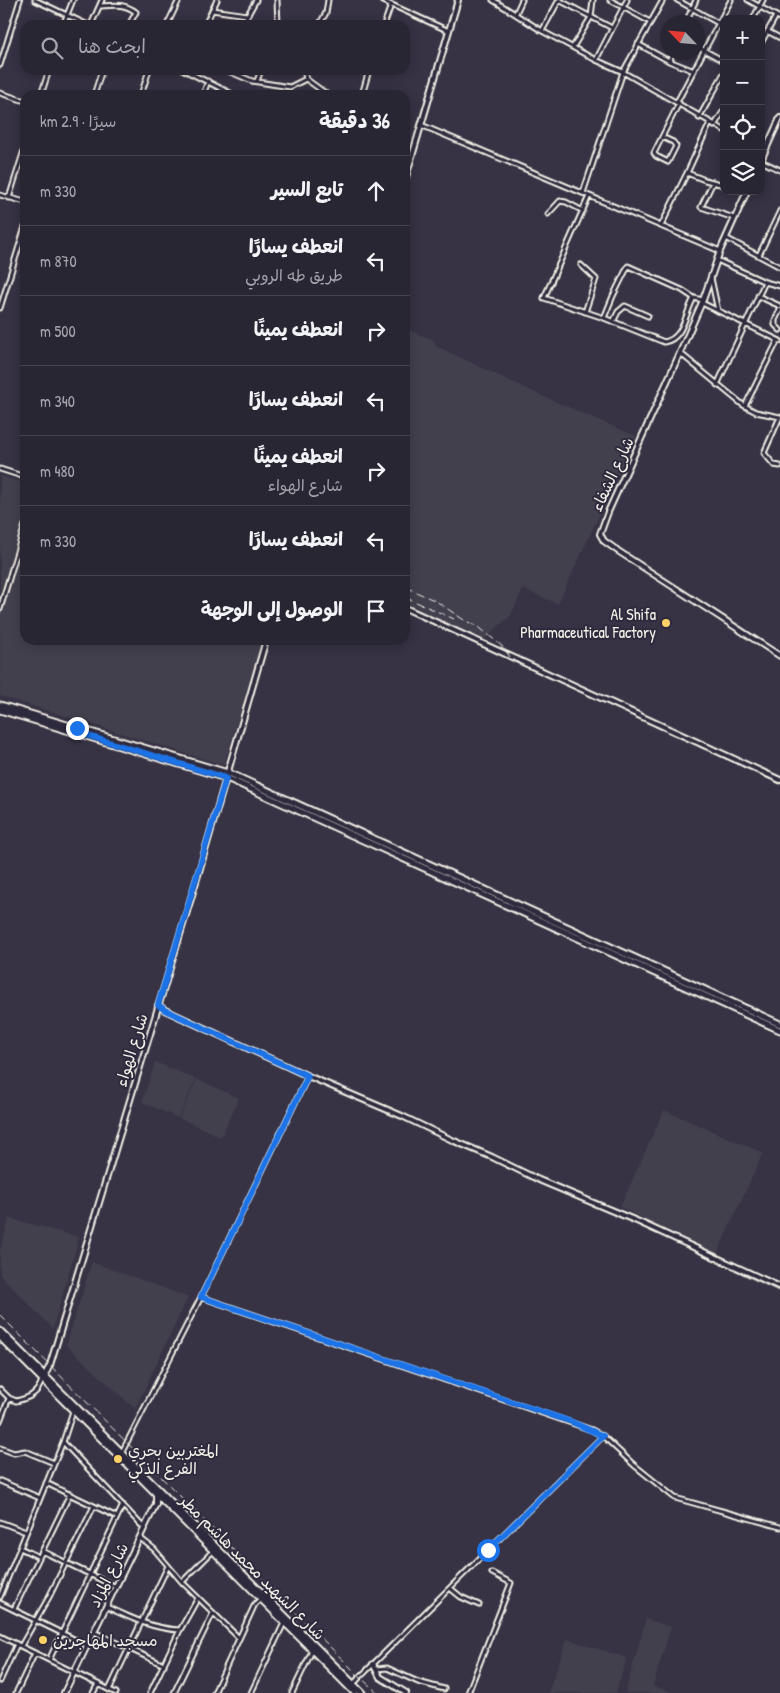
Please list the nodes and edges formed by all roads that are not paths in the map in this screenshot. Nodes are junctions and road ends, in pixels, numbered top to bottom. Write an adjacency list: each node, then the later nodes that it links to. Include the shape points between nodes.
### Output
1 (20, 0): 65 (street)
2 (37, 0): 32 (street)
3 (72, 0): 32 (street)
4 (102, 0): 26 (street)
5 (179, 0): 43 (street)
6 (217, 0): 30 (street)
7 (256, 0): 33 (street)
8 (277, 0): 46 (street)
9 (328, 0): 47 (street)
10 (381, 0): 24 (street)
11 (458, 0): 52 (street)
12 (493, 0): 31 (street)
13 (522, 0): 31 (street)
14 (559, 0): 37 (street); 53 (street)
15 (593, 0): 37 (street)
16 (610, 0): 27 (street)
17 (628, 0): 27 (street)
18 (663, 0): 49 (street)
19 (677, 0): 29 (street)
20 (696, 0): 29 (street)
21 (731, 0): 50 (street)
22 (748, 0): 28 (street)
23 (763, 0): 28 (street)
24 (386, 1): 25 (street)
25 (391, 5): 48 (street); 52 (street)
26 (100, 6): 41 (street); 42 (street, via 127,6 136,12)
27 (624, 7): 49 (street); 51 (street)
28 (759, 8): 35 (street); 36 (street)
29 (692, 9): 34 (street); 50 (street)
30 (212, 10): 33 (street); 44 (street)
31 (516, 13): 53 (street)
32 (66, 15): 39 (street); 40 (street)
33 (247, 15): 45 (street)
34 (689, 15)
35 (755, 15)
36 (776, 16): 38 (street); 54 (street)
37 (591, 17): 51 (street); 58 (street)
38 (780, 18)
39 (64, 20)
40 (78, 20)
41 (92, 20)
42 (131, 20)
43 (169, 20)
44 (207, 20)
45 (244, 20)
46 (278, 20)
47 (322, 20)
48 (386, 20)
49 (650, 22): 57 (street)
50 (718, 23): 59 (street)
51 (612, 28): 61 (street)
52 (449, 30): 94 (street)
53 (542, 31): 58 (street)
54 (767, 31): 55 (street); 56 (street)
55 (765, 35)
56 (780, 38)
57 (638, 44): 64 (street); 67 (street)
58 (573, 47): 61 (street)
59 (705, 48)
60 (705, 51): 63 (street)
61 (596, 60): 67 (street)
62 (699, 60): 66 (street)
63 (722, 60)
64 (669, 61): 66 (street)
65 (0, 65)
66 (694, 71): 89 (street)
67 (623, 72): 89 (street); 106 (street)
68 (47, 75): 80 (street)
69 (100, 75): 81 (street)
70 (147, 75): 82 (street)
71 (195, 75): 78 (street)
72 (238, 75): 79 (street)
73 (259, 75): 79 (street)
74 (305, 75): 76 (street)
75 (368, 75): 86 (street)
76 (306, 79): 79 (street, via 290,87); 85 (street)
77 (720, 80): 91 (street)
78 (208, 81): 83 (street); 84 (street)
79 (257, 81)
80 (43, 90)
81 (96, 90)
82 (143, 90)
83 (205, 90)
84 (225, 90)
85 (321, 90)
86 (363, 90)
87 (0, 93): 88 (street)
88 (20, 99)
89 (678, 102): 91 (street); 97 (street)
90 (720, 116): 95 (street)
91 (699, 118): 93 (street)
92 (780, 118): 98 (street)
93 (710, 123): 95 (street); 103 (street)
94 (421, 125): 99 (street); 106 (street)
95 (714, 126): 96 (street)
96 (720, 128)
97 (662, 138): 97 (street, via 655,155 668,162 676,146)
98 (765, 146)
99 (410, 161)
100 (765, 162): 102 (street)
101 (20, 163): 110 (street)
102 (780, 170)
103 (687, 173): 104 (street); 116 (street)
104 (713, 182): 105 (street); 115 (street, via 701,207)
105 (720, 183)
106 (583, 193): 109 (street)
107 (0, 195): 110 (street)
108 (745, 195): 115 (street, شارع الشفاء)
109 (590, 196): 112 (street); 116 (street)
110 (9, 198): 111 (street)
111 (20, 201)
112 (583, 211): 114 (street, via 560,201); 133 (street, via 544,298)
113 (780, 211): 120 (street)
114 (548, 214)
115 (734, 218): 117 (street, شارع الشفاء)
116 (661, 226): 119 (street)
117 (726, 238): 119 (street, شارع الشفاء); 120 (street)
118 (20, 243): 131 (street)
119 (720, 251): 121 (street, شارع الشفاء)
120 (759, 255): 123 (street)
121 (717, 260): 124 (street, شارع الشفاء); 125 (street)
122 (581, 265): 133 (street, via 596,279)
123 (780, 267)
124 (710, 278): 129 (street, شارع الشفاء); 134 (street)
125 (765, 282): 126 (street); 127 (street)
126 (780, 286)
127 (758, 296): 130 (street); 138 (street)
128 (694, 298): 129 (street); 136 (street, via 628,266); 137 (street, via 680,331 668,342)
129 (702, 301): 134 (street); 141 (street, شارع الشفاء)
130 (780, 306)
131 (0, 308)
132 (780, 310): 139 (street, via 775,323)
133 (585, 312): 136 (street)
134 (719, 312): 138 (street)
135 (648, 316): 137 (street, via 625,306)
136 (604, 318): 137 (street)
137 (613, 322)
138 (745, 324): 140 (street); 142 (street)
139 (780, 330)
140 (779, 341): 143 (street)
141 (680, 353): 142 (street); 151 (street, شارع الشفاء, via 600,534 614,548)
142 (717, 384): 143 (street)
143 (745, 406): 144 (street, via 780,417 764,453 774,465)
144 (780, 466)
145 (0, 469): 146 (street)
146 (20, 475)
147 (20, 542): 148 (street)
148 (0, 609)
149 (410, 610): 156 (street)
150 (265, 645): 155 (street, شارع الهواء)
151 (780, 656)
152 (0, 705): 154 (main road)
153 (0, 710): 154 (main road)
154 (77, 730): 155 (main road)
155 (227, 776): 157 (street, شارع الهواء); 158 (main road); 159 (main road)
156 (780, 780)
157 (158, 1005): 160 (street); 165 (street, شارع الهواء, via 50,1365)
158 (780, 1024)
159 (780, 1030)
160 (308, 1076): 161 (street); 162 (street)
161 (780, 1287)
162 (201, 1297): 170 (street, via 572,1422); 173 (street)
163 (0, 1330): 165 (main road, شارع الشهيد محمد هاشم مطر)
164 (0, 1337): 165 (main road, شارع الشهيد محمد هاشم مطر)
165 (43, 1377): 167 (street, via 38,1390 30,1397 16,1401); 168 (main road, شارع الشهيد محمد هاشم مطر); 173 (main road, شارع الشهيد محمد هاشم مطر)
166 (0, 1389): 167 (street)
167 (9, 1398): 169 (street)
168 (73, 1411): 171 (street); 178 (main road, شارع الشهيد محمد هاشم مطر)
169 (0, 1421)
170 (603, 1436): 185 (street, via 675,1498); 199 (street)
171 (63, 1442): 174 (street); 180 (street)
172 (0, 1448): 174 (street, via 14,1453 25,1451)
173 (121, 1452): 183 (main road, شارع الشهيد محمد هاشم مطر)
174 (54, 1463): 176 (street)
175 (0, 1480): 179 (street)
176 (46, 1482): 177 (street); 179 (street)
177 (70, 1494): 181 (street); 190 (street)
178 (156, 1495): 183 (main road, شارع الشهيد محمد هاشم مطر); 186 (street, شارع المزاد, via 157,1503)
179 (40, 1498): 187 (street)
180 (123, 1505): 182 (street); 186 (street)
181 (94, 1506): 182 (street); 193 (street)
182 (117, 1517): 196 (street)
183 (182, 1518): 191 (main road, شارع الشهيد محمد هاشم مطر); 229 (main road, شارع الشهيد محمد هاشم مطر)
184 (0, 1522): 187 (street)
185 (780, 1527)
186 (145, 1529): 188 (street, شارع المزاد)
187 (26, 1532): 189 (street)
188 (140, 1538): 194 (street); 198 (street, شارع المزاد)
189 (20, 1548): 192 (street); 200 (street)
190 (42, 1551): 192 (street); 193 (street)
191 (213, 1551): 197 (street); 202 (main road, شارع الشهيد محمد هاشم مطر)
192 (39, 1557): 206 (street)
193 (66, 1562): 196 (street); 208 (street)
194 (168, 1566): 197 (street); 209 (street)
195 (492, 1573): 244 (street, via 511,1583)
196 (90, 1574): 198 (street); 213 (street)
197 (182, 1582): 201 (street)
198 (116, 1587): 205 (street, شارع المزاد)
199 (450, 1588): 204 (street); 223 (street)
200 (0, 1597)
201 (198, 1598): 207 (street); 211 (street)
202 (261, 1599): 210 (main road, شارع الشهيد محمد هاشم مطر); 215 (street, via 255,1604)
203 (0, 1603): 206 (street)
204 (479, 1605)
205 (106, 1607): 209 (street); 212 (street, شارع المزاد)
206 (14, 1609): 208 (street)
207 (213, 1612): 215 (street); 237 (street)
208 (36, 1620): 213 (street); 217 (street)
209 (142, 1623): 211 (street); 219 (street)
210 (285, 1623): 220 (main road, شارع الشهيد محمد هاشم مطر); 239 (street)
211 (180, 1630): 224 (street)
212 (94, 1632): 218 (street, شارع المزاد); 219 (street)
213 (62, 1633): 218 (street); 222 (street)
214 (0, 1636): 216 (street)
215 (239, 1638): 238 (street)
216 (17, 1644): 217 (street); 227 (street)
217 (21, 1646): 221 (street)
218 (88, 1646): 226 (street, شارع المزاد)
219 (129, 1649): 224 (street); 231 (street)
220 (312, 1650): 240 (street); 241 (main road, شارع الشهيد محمد هاشم مطر)
221 (35, 1653): 222 (street); 232 (street)
222 (49, 1660): 226 (street)
223 (373, 1664): 225 (street); 229 (street)
224 (164, 1665): 236 (street)
225 (377, 1669): 230 (street, via 387,1668); 243 (street, via 380,1677)
226 (75, 1672): 228 (street); 233 (street, شارع المزاد)
227 (0, 1681)
228 (98, 1684): 231 (street); 234 (street)
229 (353, 1684): 242 (main road, شارع الشهيد محمد هاشم مطر)
230 (444, 1689)
231 (109, 1690): 235 (street)
232 (16, 1693)
233 (64, 1693)
234 (93, 1693)
235 (116, 1693)
236 (150, 1693)
237 (174, 1693)
238 (214, 1693)
239 (251, 1693)
240 (292, 1693)
241 (356, 1693)
242 (362, 1693)
243 (406, 1693)
244 (468, 1693)

